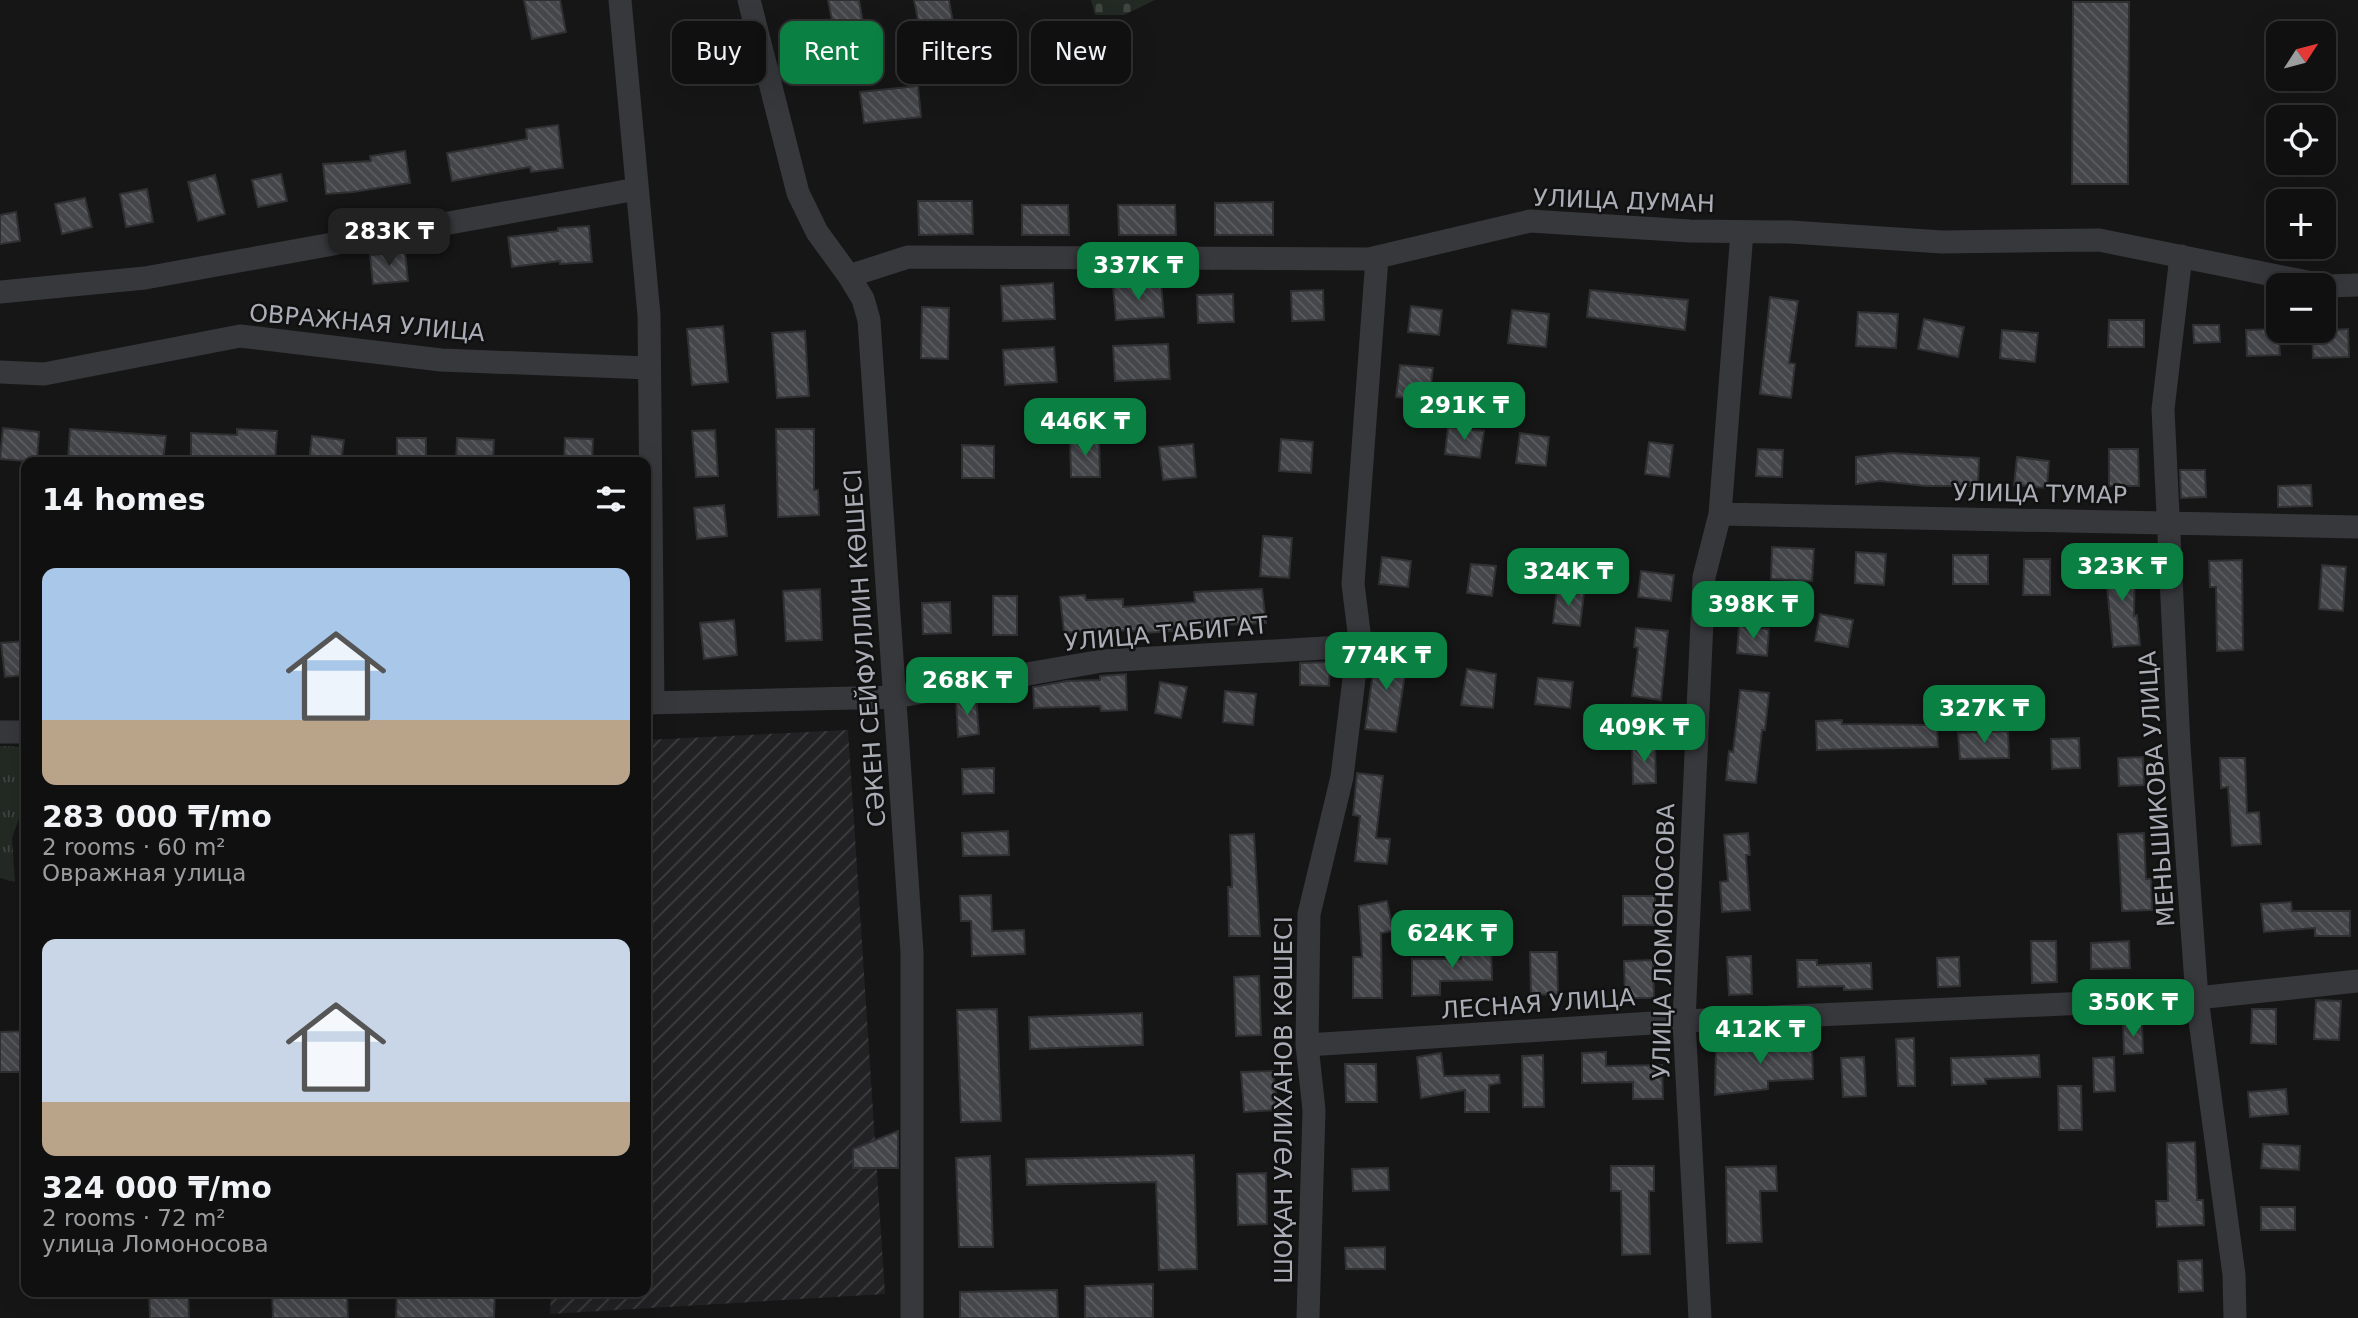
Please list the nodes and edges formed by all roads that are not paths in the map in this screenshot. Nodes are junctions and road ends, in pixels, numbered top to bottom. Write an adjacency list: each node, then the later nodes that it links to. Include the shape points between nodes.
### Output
1 (620, 0): 3 (street)
2 (750, 0): 7 (street, СӘКЕН СЕЙФУЛЛИН КӨШЕСІ, via 798,193 817,232)
3 (637, 189): 9 (street, via 145,278); 10 (street, via 649,315)
4 (1742, 232): 5 (street, УЛИЦА ДУМАН, via 1942,242 2099,240); 6 (street, УЛИЦА ДУМАН, via 1530,221); 13 (street, УЛИЦА ЛОМОНОСОВА)
5 (2181, 256): 8 (street, УЛИЦА ДУМАН, via 2328,286); 14 (street, МЕНЬШИКОВА УЛИЦА, via 2163,409)
6 (1377, 258): 7 (street, УЛИЦА ДУМАН, via 908,257); 16 (street, ШОҚАН УӘЛИХАНОВ КӨШЕСІ, via 1353,584)
7 (849, 276): 17 (street, СӘКЕН СЕЙФУЛЛИН КӨШЕСІ, via 870,320)
8 (2358, 285)
9 (0, 292)
10 (649, 368): 11 (street, ОВРАЖНАЯ УЛИЦА, via 442,360 240,336 44,374); 12 (street)
11 (0, 372)
12 (649, 457)
13 (1720, 514): 14 (street, УЛИЦА ТУМАР); 23 (street, УЛИЦА ЛОМОНОСОВА, via 1704,577)
14 (2168, 523): 15 (street, УЛИЦА ТУМАР); 22 (street, МЕНЬШИКОВА УЛИЦА)
15 (2358, 527)
16 (1358, 646): 17 (street, УЛИЦА ТАБИГАТ, via 1102,661); 24 (street, ШОҚАН УӘЛИХАНОВ КӨШЕСІ, via 1342,777 1309,914)
17 (895, 697): 18 (street, УЛИЦА ТАБИГАТ); 25 (street, СӘКЕН СЕЙФУЛЛИН КӨШЕСІ, via 912,952)
18 (651, 703)
19 (0, 732): 20 (street)
20 (21, 732)
21 (2358, 981): 22 (street, ЛЕСНАЯ УЛИЦА)
22 (2197, 998): 23 (street, ЛЕСНАЯ УЛИЦА); 28 (street, МЕНЬШИКОВА УЛИЦА, via 2234,1275)
23 (1684, 1021): 24 (street, ЛЕСНАЯ УЛИЦА); 27 (street, УЛИЦА ЛОМОНОСОВА)
24 (1307, 1045): 26 (street, ШОҚАН УӘЛИХАНОВ КӨШЕСІ, via 1314,1110)
25 (912, 1318)
26 (1308, 1318)
27 (1699, 1318)
28 (2235, 1318)

